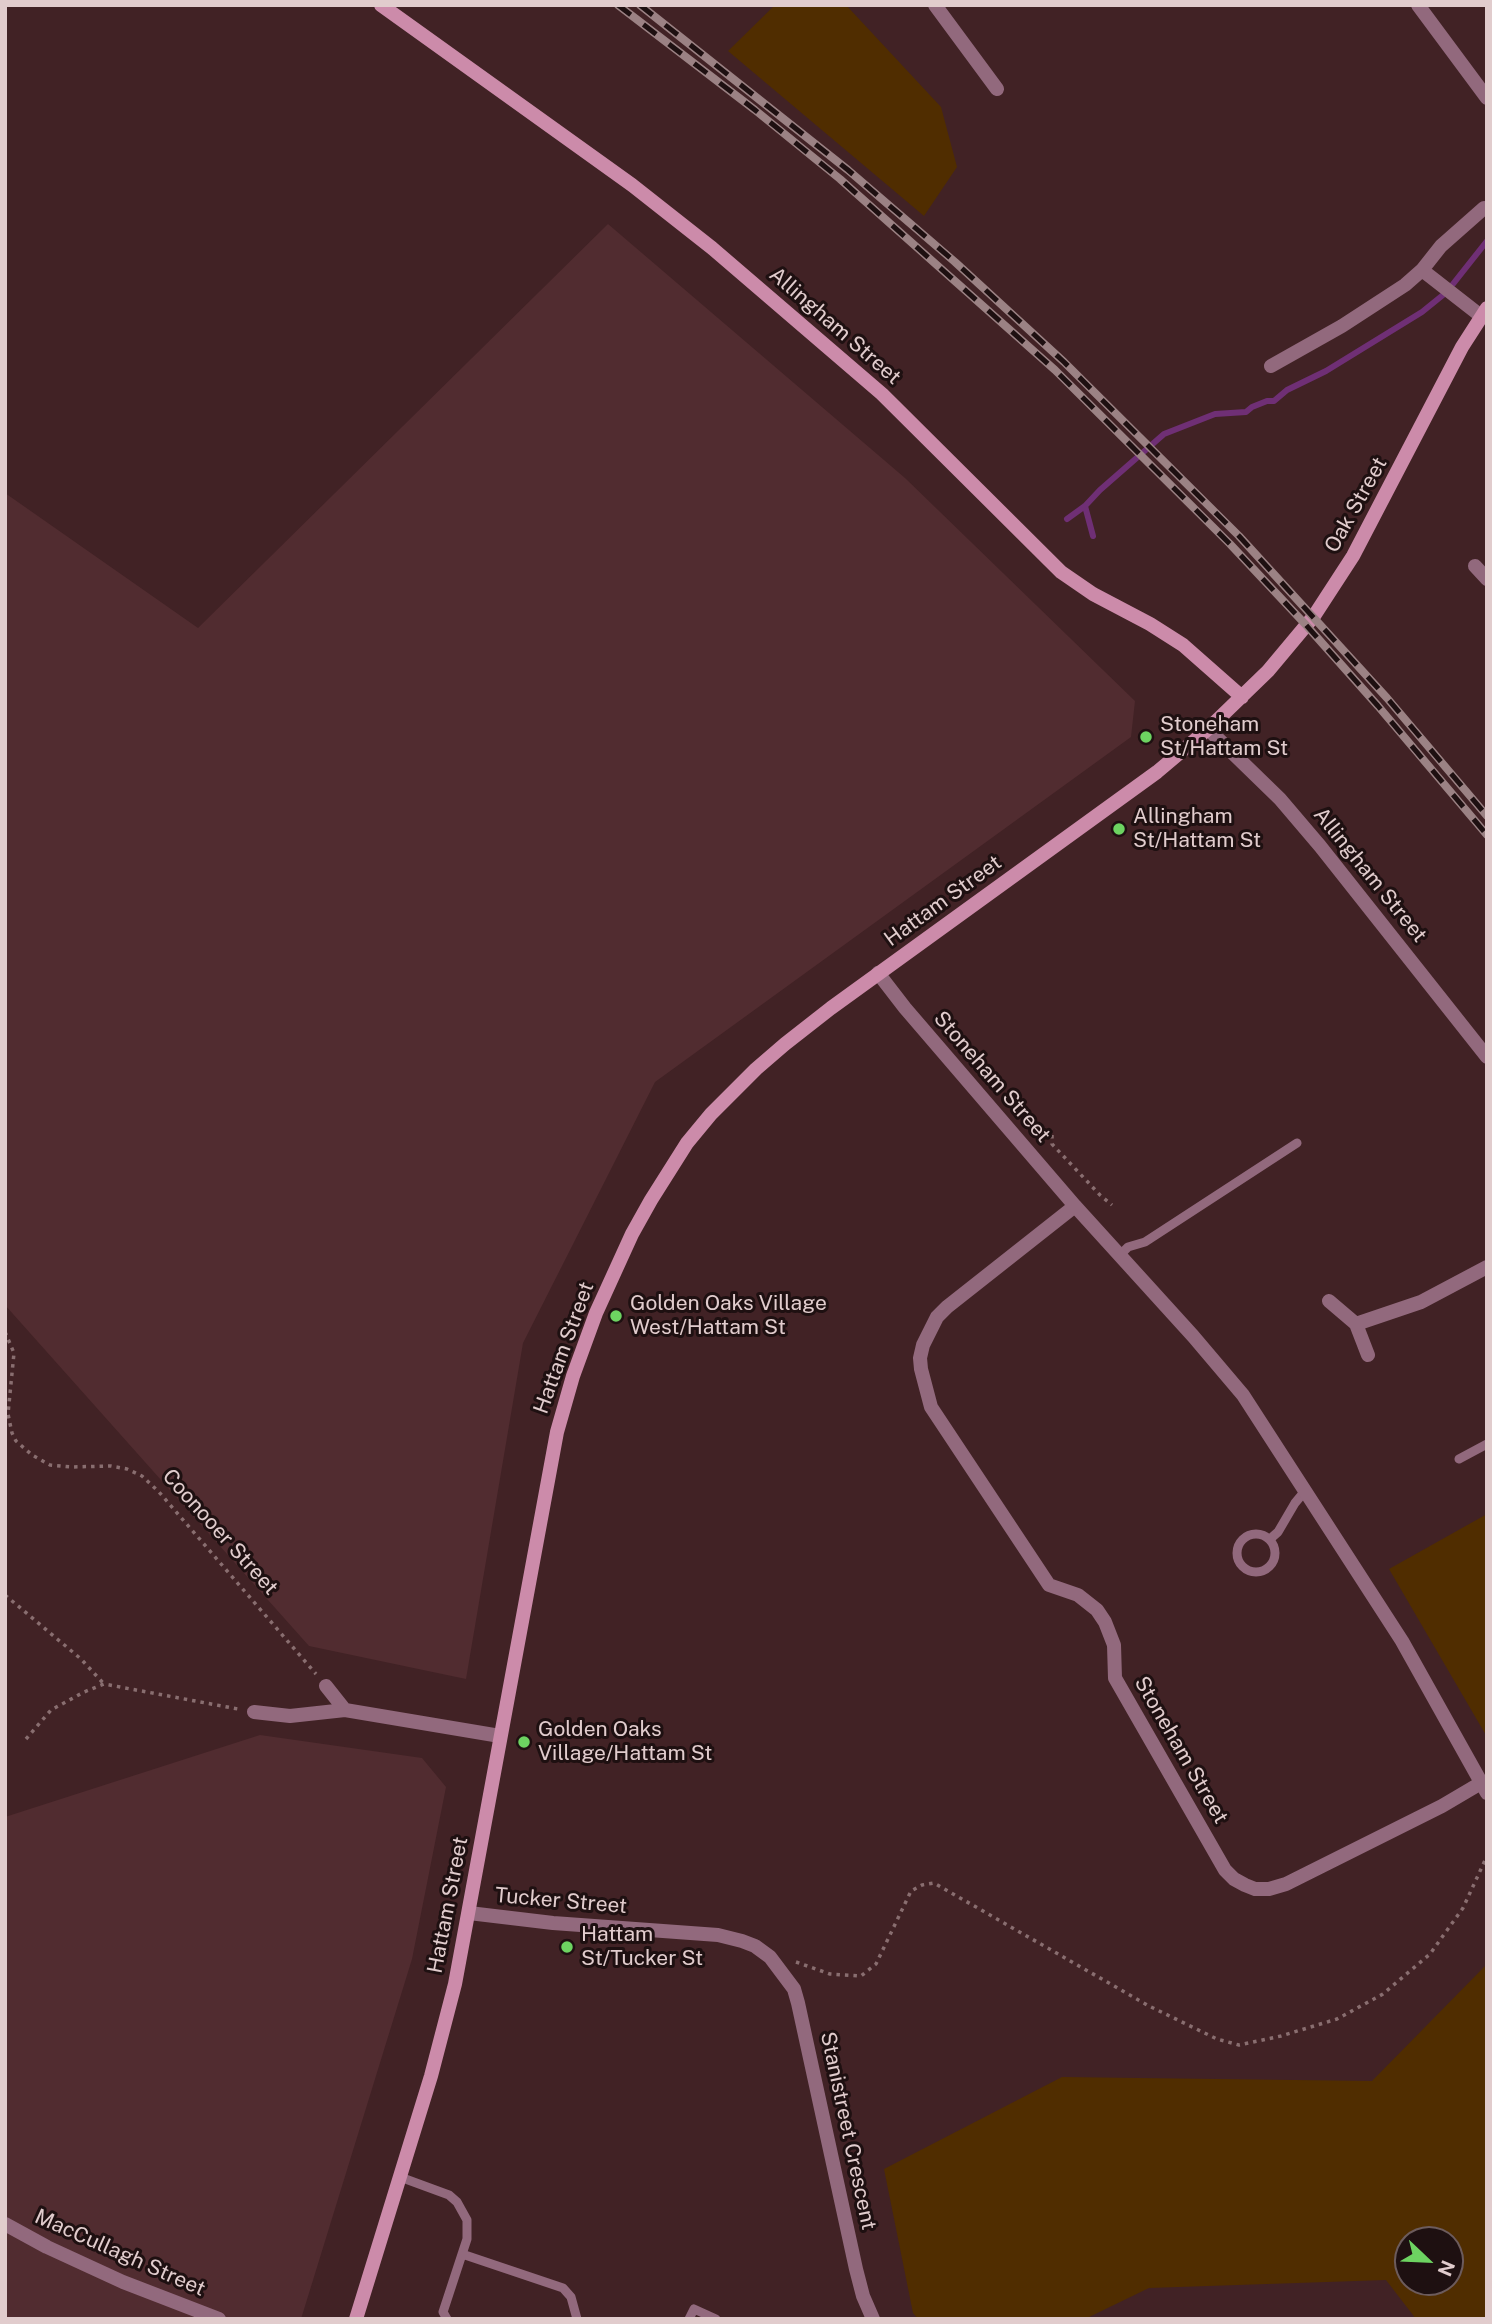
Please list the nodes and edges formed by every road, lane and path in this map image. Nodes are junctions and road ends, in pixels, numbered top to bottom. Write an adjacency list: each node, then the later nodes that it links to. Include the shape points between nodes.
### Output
1 (382, 5): 12 (main road, Allingham Street, via 701,239 882,394 1060,572 1183,645)
2 (935, 5): 4 (street)
3 (1418, 5): 5 (street)
4 (997, 89)
5 (1487, 98)
6 (1484, 208): 7 (street, via 1441,246)
7 (1422, 270): 8 (street, Oak Street); 9 (street, via 1342,326)
8 (1484, 312): 12 (main road, Oak Street, via 1340,578 1306,625)
9 (1271, 366)
10 (1475, 566): 11 (street)
11 (1487, 579)
12 (1242, 697): 13 (main road, Hattam Street)
13 (1208, 729): 14 (main road, Hattam Street, via 1157,772); 15 (street, Allingham Street, via 1280,799 1320,846)
14 (878, 973): 19 (street, Stoneham Street); 35 (main road, Hattam Street, via 785,1044 719,1106 676,1160 632,1234 596,1313 557,1432)
15 (1487, 1058)
16 (1052, 1135): 18 (path, via 1052,1144)
17 (1297, 1143): 20 (lane)
18 (1112, 1205)
19 (1075, 1206): 20 (street, Stoneham Street); 37 (street, Stoneham Street, via 947,1307 930,1330 920,1358 931,1406 1049,1585 1078,1595 1105,1622 1114,1645 1115,1678 1225,1870 1255,1889 1286,1884)
20 (1119, 1256): 28 (street, Stoneham Street, via 1243,1395)
21 (1487, 1267): 23 (street, via 1421,1302)
22 (1329, 1301): 23 (street)
23 (1356, 1324): 25 (street)
24 (5, 1332): 32 (path, Coonooer Street, via 14,1353 8,1414 16,1441 50,1465 111,1466 142,1476)
25 (1368, 1355)
26 (1487, 1444): 27 (lane)
27 (1459, 1459)
28 (1306, 1492): 29 (lane); 37 (street, Stoneham Street, via 1402,1642)
29 (1270, 1539): 29 (lane, via 1275,1557 1269,1567 1258,1572 1241,1565 1237,1553 1241,1540 1252,1534)
30 (5, 1595): 31 (path)
31 (104, 1684): 34 (path); 36 (path, via 51,1710)
32 (326, 1686): 33 (street)
33 (345, 1710): 34 (street, via 290,1716); 35 (street)
34 (254, 1712)
35 (500, 1736): 39 (main road, Hattam Street)
36 (26, 1739)
37 (1484, 1788)
38 (1487, 1856): 40 (path, via 1463,1908 1430,1954 1383,1994 1337,2019 1239,2045 1149,2006 934,1884 911,1892 876,1964 860,1976 830,1974)
39 (469, 1913): 40 (street, Tucker Street, via 718,1935 755,1946); 41 (main road, Hattam Street, via 445,2026)
40 (772, 1958): 50 (street, Stanistreet Crescent, via 794,1989 800,2010 856,2269)
41 (400, 2177): 43 (lane, via 439,2190 457,2202 468,2229); 45 (main road, Hattam Street)
42 (5, 2224): 44 (street, MacCullagh Street, via 123,2283)
43 (462, 2254): 46 (lane, via 443,2312); 47 (lane, via 563,2288 571,2297)
44 (219, 2319)
45 (356, 2319)
46 (447, 2319)
47 (577, 2319)
48 (689, 2319): 49 (lane, via 694,2309)
49 (716, 2319)
50 (873, 2319)

